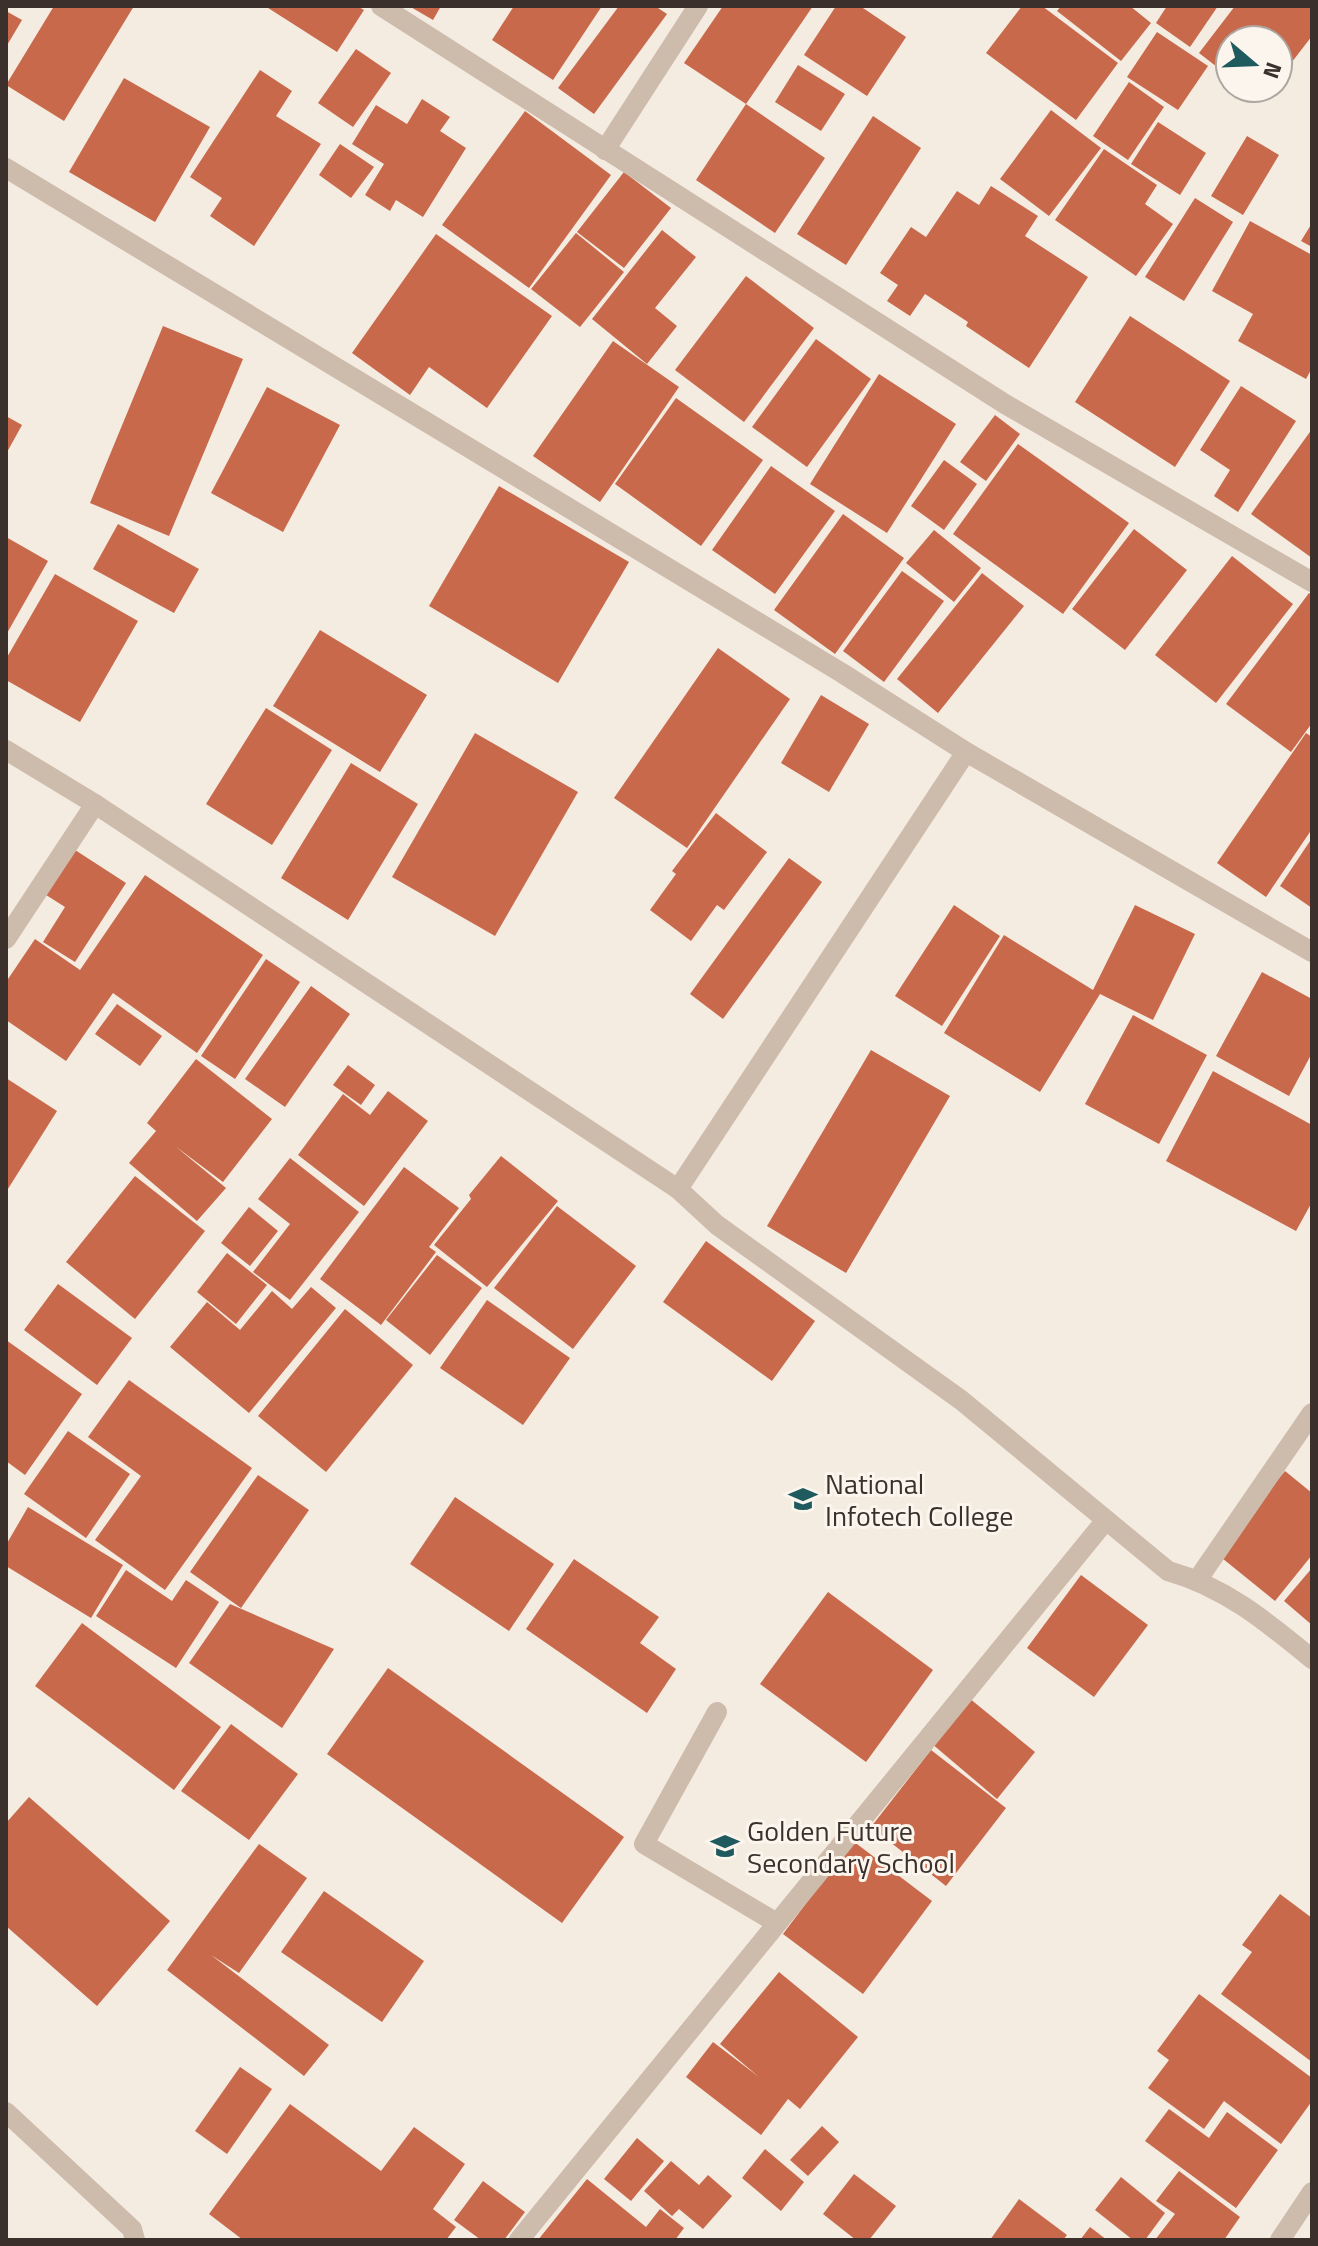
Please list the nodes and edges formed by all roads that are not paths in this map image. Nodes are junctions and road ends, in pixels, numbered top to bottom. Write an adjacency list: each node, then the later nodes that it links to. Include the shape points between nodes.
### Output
1 (381, 6): 3 (street)
2 (698, 6): 3 (street)
3 (605, 150): 5 (street, via 1005,404)
4 (6, 168): 7 (street)
5 (1312, 582)
6 (6, 750): 8 (street)
7 (966, 752): 10 (street); 11 (street)
8 (95, 804): 9 (street); 11 (street)
9 (6, 939)
10 (1312, 952)
11 (678, 1189): 13 (street, via 717,1225 961,1400)
12 (1312, 1413): 14 (street)
13 (1106, 1520): 14 (street, via 1168,1571); 17 (street)
14 (1198, 1579): 15 (street, via 1252,1610)
15 (1312, 1659)
16 (717, 1712): 17 (street, via 644,1844)
17 (777, 1923): 21 (street)
18 (6, 2112): 20 (street, via 132,2229)
19 (1312, 2192): 22 (street)
20 (135, 2240)
21 (519, 2240)
22 (1280, 2240)

